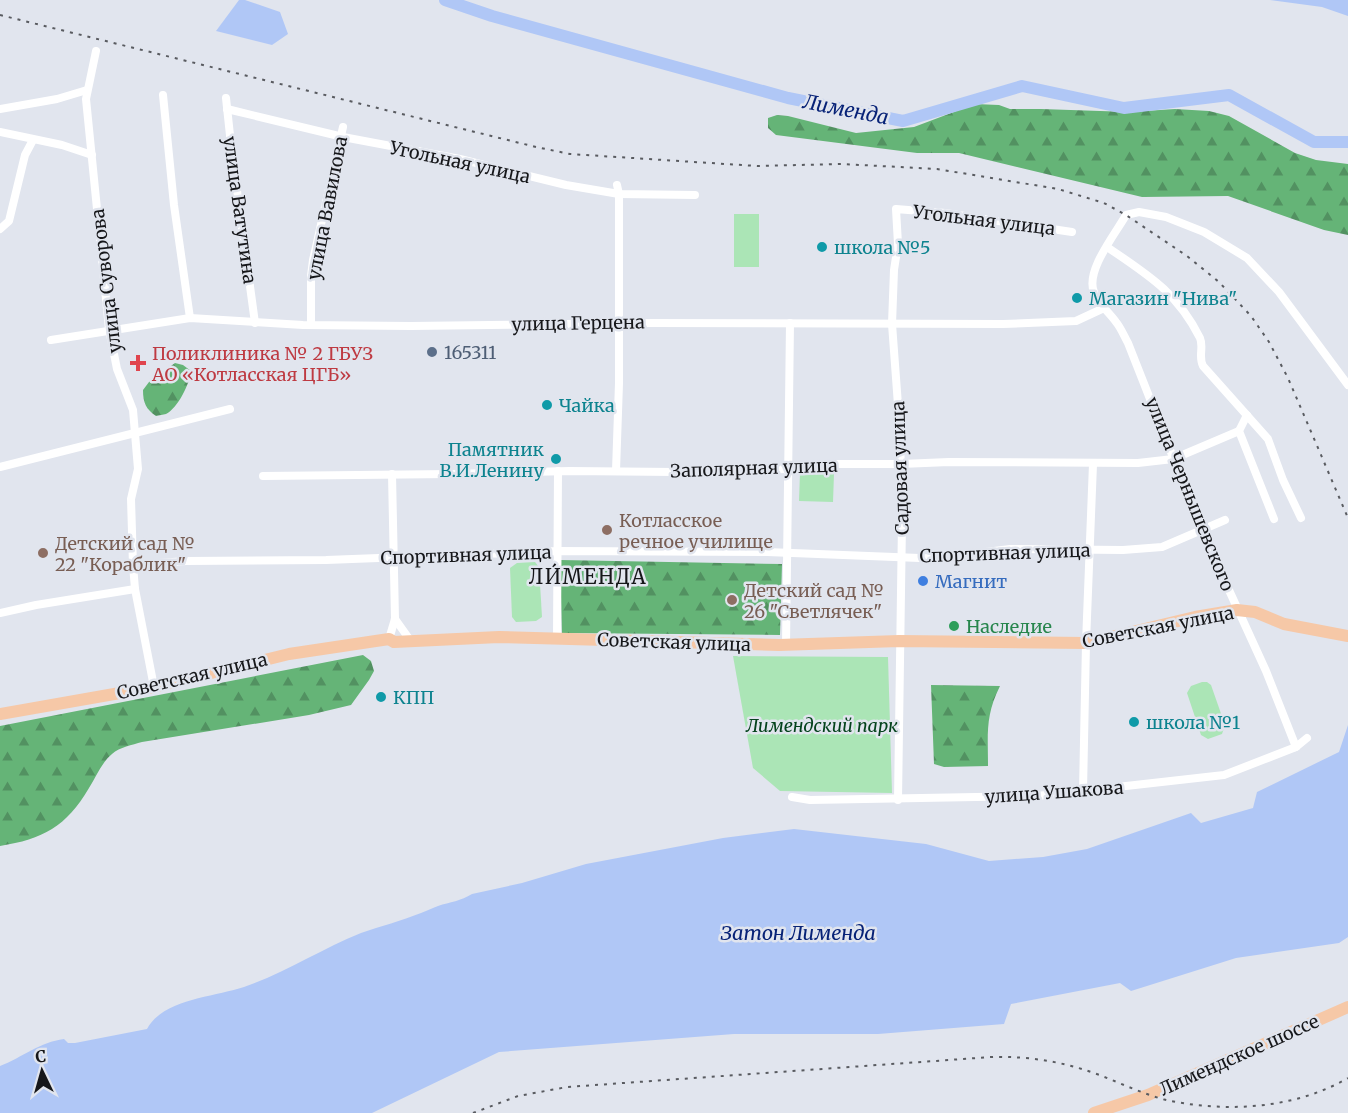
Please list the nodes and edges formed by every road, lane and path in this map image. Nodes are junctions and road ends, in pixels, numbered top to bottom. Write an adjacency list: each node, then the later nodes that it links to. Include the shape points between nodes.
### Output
1 (96, 51): 2 (street, улица Суворова)
2 (87, 90): 5 (street); 11 (street, улица Суворова)
3 (163, 95): 20 (street)
4 (226, 98): 6 (street, улица Ватутина)
5 (0, 109)
6 (227, 109): 9 (street, Угольная улица); 21 (street, улица Ватутина)
7 (343, 127): 9 (street, улица Вавилова)
8 (0, 132): 10 (street)
9 (340, 136): 13 (street, Угольная улица); 25 (street, улица Вавилова, via 313,260)
10 (33, 140): 11 (street); 16 (street, via 25,155 9,221)
11 (92, 155): 26 (street, улица Суворова)
12 (617, 185): 13 (street)
13 (619, 194): 14 (street, Угольная улица); 22 (street)
14 (695, 195)
15 (896, 209): 17 (street, Угольная улица); 24 (street, Садовая улица, via 898,244)
16 (0, 229)
17 (1071, 231)
18 (1107, 247): 19 (street, улица Чернышевского, via 1091,281); 28 (street, via 1126,215 1134,212 1157,214 1192,227 1247,258 1279,292); 30 (street, via 1170,293 1201,341 1203,366)
19 (1104, 308): 24 (street, улица Герцена, via 1076,321); 33 (street, улица Чернышевского, via 1128,343)
20 (190, 318): 21 (street, улица Герцена); 26 (street, улица Герцена)
21 (255, 323): 25 (street, улица Герцена)
22 (618, 323): 23 (street, улица Герцена); 25 (street, улица Герцена); 39 (street)
23 (790, 323): 24 (street, улица Герцена); 37 (street)
24 (892, 324): 35 (street, Садовая улица)
25 (311, 325)
26 (109, 329): 27 (street, улица Герцена); 32 (street, улица Суворова, via 117,369 133,410)
27 (51, 340)
28 (1348, 385)
29 (230, 409): 32 (street)
30 (1247, 415): 31 (street); 42 (street, via 1269,439)
31 (1239, 431): 33 (street, Заполярная улица); 43 (street)
32 (135, 433): 36 (street); 51 (street, улица Суворова, via 138,469 131,499)
33 (1173, 459): 34 (street, Заполярная улица); 45 (street, улица Чернышевского)
34 (1093, 464): 35 (street, Заполярная улица); 46 (street)
35 (901, 465): 37 (street, Заполярная улица, via 835,464); 49 (street, Садовая улица)
36 (0, 467)
37 (787, 469): 39 (street, Заполярная улица); 48 (street)
38 (558, 471): 39 (street, Заполярная улица); 40 (street, Заполярная улица); 47 (street)
39 (616, 471)
40 (392, 474): 41 (street, Заполярная улица); 50 (street)
41 (263, 476)
42 (1301, 518)
43 (1274, 519)
44 (1225, 520): 45 (street, Спортивная улица)
45 (1202, 531): 46 (street, Спортивная улица, via 1162,547); 53 (street, улица Чернышевского)
46 (1089, 550): 49 (street, Спортивная улица, via 1010,549 945,559); 61 (street)
47 (559, 551): 48 (street, Спортивная улица); 50 (street, Спортивная улица); 57 (street)
48 (788, 553): 49 (street, Спортивная улица); 62 (street)
49 (902, 556): 60 (street, Садовая улица)
50 (393, 558): 51 (street, Спортивная улица); 55 (street)
51 (133, 565): 52 (street, улица Суворова)
52 (135, 589): 54 (street); 63 (street, улица Суворова)
53 (1238, 610): 56 (main road, Советская улица, via 1256,612 1284,624); 61 (main road, Советская улица); 66 (street, улица Чернышевского)
54 (0, 613)
55 (395, 618): 58 (street); 59 (street)
56 (1348, 636)
57 (557, 638): 59 (main road, Советская улица); 62 (main road, Советская улица)
58 (389, 639): 59 (main road, Советская улица); 63 (main road, Советская улица, via 289,654)
59 (410, 640)
60 (899, 641): 61 (main road, Советская улица); 62 (main road, Советская улица); 69 (street, Садовая улица)
61 (1086, 644): 67 (street)
62 (786, 645)
63 (154, 687): 64 (main road, Советская улица)
64 (0, 714)
65 (1307, 738): 66 (street, улица Ушакова)
66 (1296, 747): 67 (street, улица Ушакова, via 1224,776)
67 (1083, 791): 69 (street, улица Ушакова)
68 (792, 797): 69 (street, улица Ушакова)
69 (898, 800)
70 (1348, 1007): 71 (main road, Лимендское шоссе, via 1148,1095)
71 (1095, 1113)

